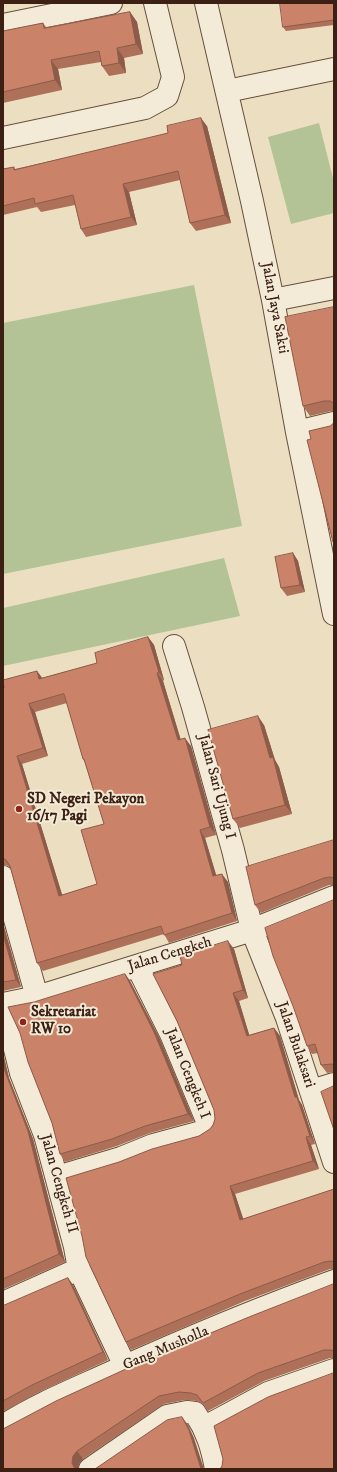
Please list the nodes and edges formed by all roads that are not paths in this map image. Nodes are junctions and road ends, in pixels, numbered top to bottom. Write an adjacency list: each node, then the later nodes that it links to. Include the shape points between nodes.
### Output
1 (111, 3): 4 (street)
2 (155, 3): 7 (street, via 173,77 167,96 144,108)
3 (206, 3): 6 (street, Jalan Jaya Sakti)
4 (3, 25)
5 (334, 69): 6 (street)
6 (227, 91): 9 (street, Jalan Jaya Sakti)
7 (3, 138)
8 (334, 288): 9 (street)
9 (273, 300): 11 (street, Jalan Jaya Sakti)
10 (334, 423): 11 (street)
11 (297, 432): 12 (street, Jalan Jaya Sakti)
12 (329, 568): 13 (street, Jalan Jaya Sakti)
13 (334, 613)
14 (174, 646): 17 (street, Jalan Sari Ujung I, via 194,707)
15 (3, 877): 19 (street)
16 (334, 897): 17 (street, Jalan Cengkeh)
17 (252, 930): 18 (street, Jalan Cengkeh); 23 (street, Jalan Bulaksari, via 287,1018)
18 (137, 966): 19 (street, Jalan Cengkeh); 25 (street, Jalan Cengkeh I, via 171,1034 208,1127 201,1132 153,1145 122,1158)
19 (37, 997): 20 (street, Jalan Cengkeh)
20 (3, 1004)
21 (3, 1021): 25 (street, Jalan Cengkeh II, via 14,1045 21,1073 45,1135)
22 (334, 1084): 23 (street)
23 (311, 1091): 24 (street, Jalan Bulaksari)
24 (334, 1162)
25 (57, 1176): 26 (street, Jalan Cengkeh II)
26 (79, 1269): 28 (street); 29 (street, Jalan Cengkeh II)
27 (334, 1281): 29 (street, Gang Musholla, via 270,1304)
28 (4, 1299)
29 (125, 1366): 31 (street, Gang Musholla, via 42,1403)
30 (334, 1370): 32 (street, via 268,1393)
31 (3, 1426)
32 (205, 1427): 33 (street, via 195,1413 167,1416); 34 (street)
33 (90, 1469)
34 (216, 1469)

